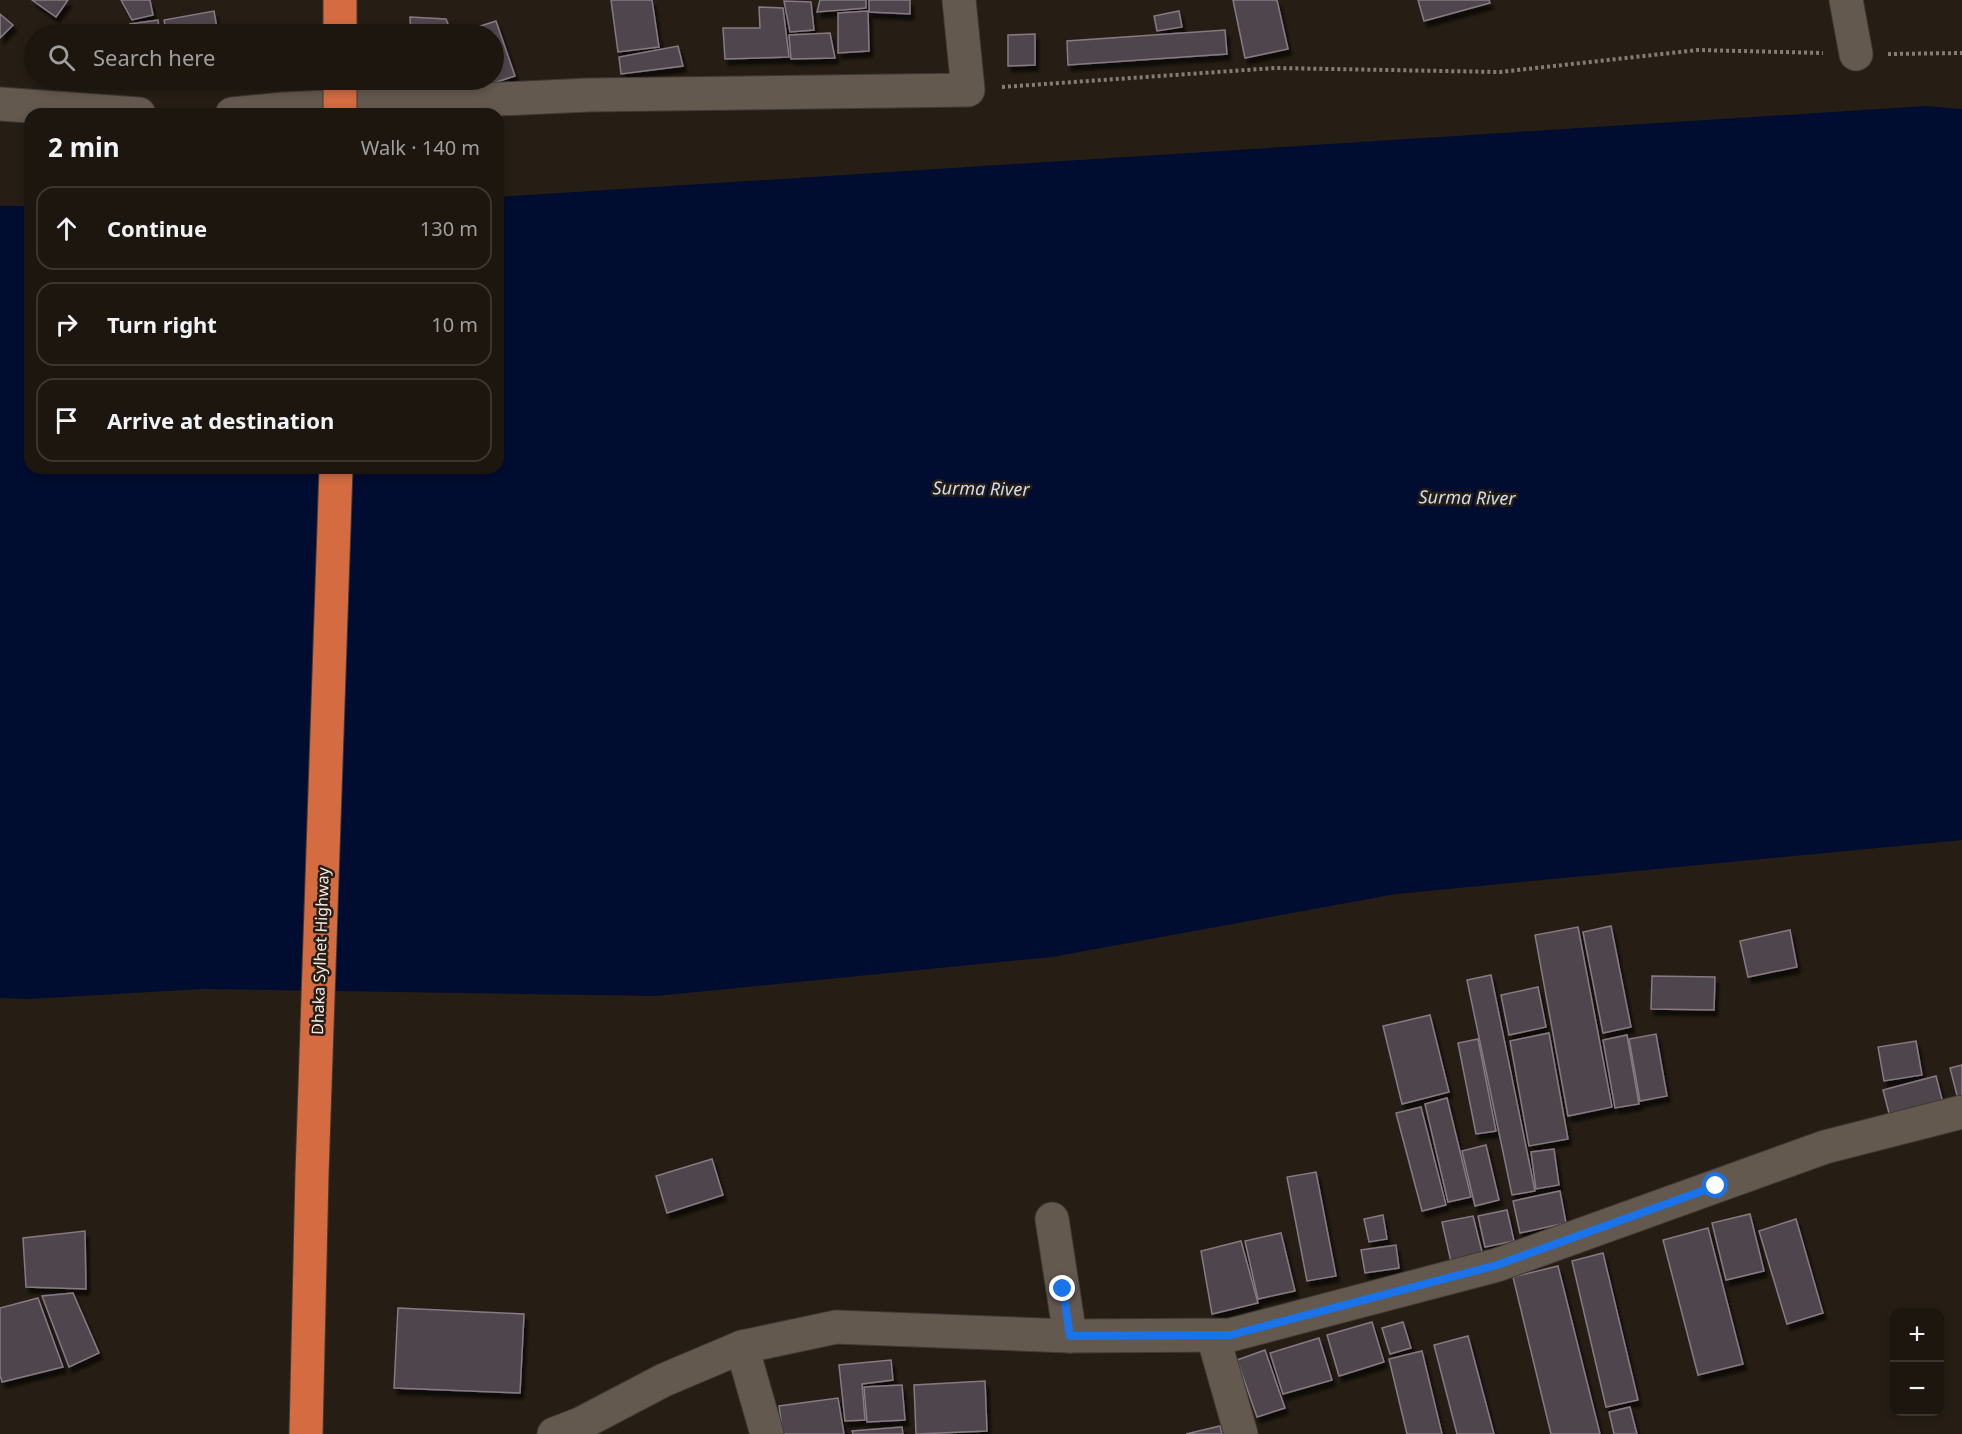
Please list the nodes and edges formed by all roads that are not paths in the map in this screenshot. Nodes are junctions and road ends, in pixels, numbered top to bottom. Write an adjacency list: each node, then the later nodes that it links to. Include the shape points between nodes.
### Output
1 (340, 0): 4 (highway)
2 (959, 0): 9 (street, via 968,90 588,95)
3 (1846, 0): 5 (street)
4 (340, 24)
5 (1856, 54)
6 (340, 90): 10 (highway, bridge)
7 (0, 104): 8 (street)
8 (56, 108)
9 (305, 108)
10 (340, 108)
11 (336, 474): 17 (highway, Dhaka Sylhet Highway)
12 (1962, 1112): 15 (street, via 1825,1147 1497,1265 1231,1335)
13 (1052, 1219): 14 (street)
14 (1070, 1336): 15 (street); 16 (street, via 836,1327)
15 (1213, 1336): 20 (street)
16 (742, 1347): 18 (street); 19 (street)
17 (306, 1434)
18 (554, 1434)
19 (767, 1434)
20 (1241, 1434)

